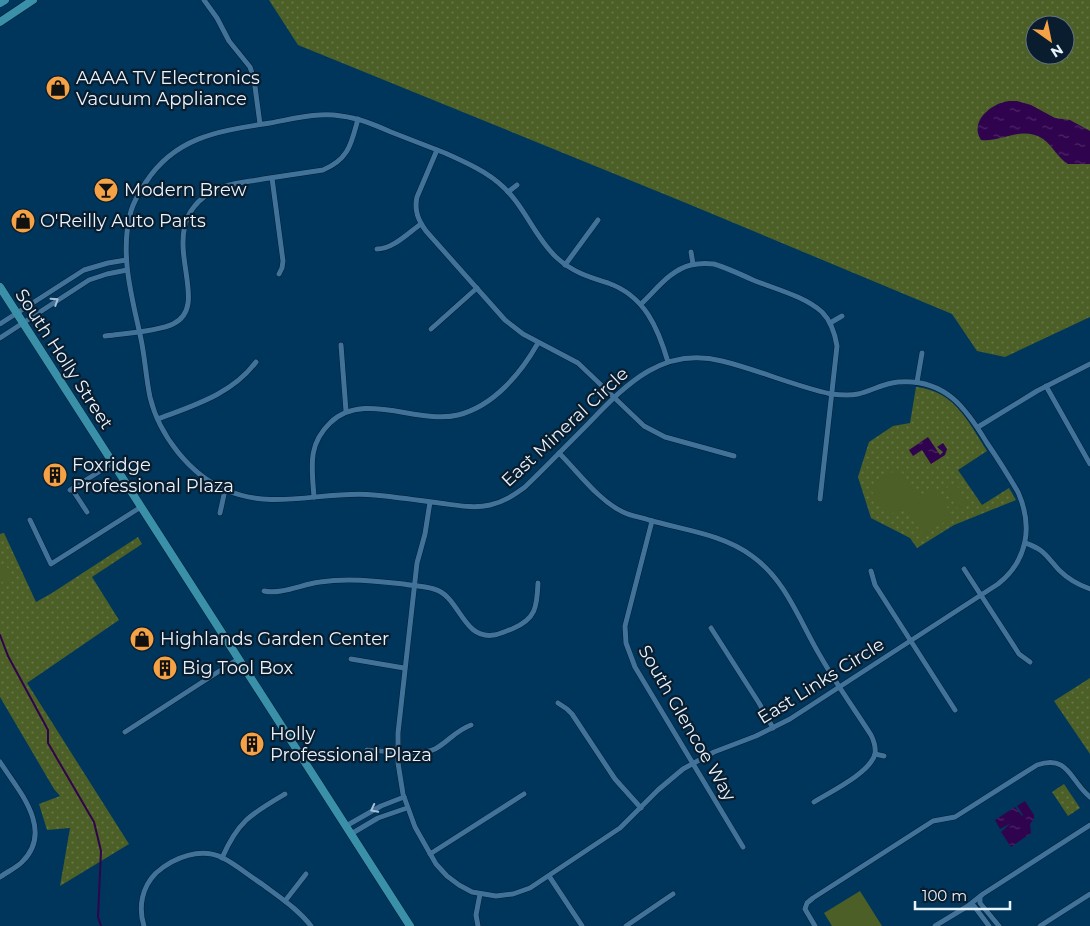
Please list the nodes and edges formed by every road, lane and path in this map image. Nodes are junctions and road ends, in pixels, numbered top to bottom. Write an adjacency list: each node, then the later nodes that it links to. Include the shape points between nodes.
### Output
1 (5, 0): 5 (main road)
2 (33, 0): 4 (main road)
3 (204, 0): 8 (street, via 250,67)
4 (24, 3): 6 (main road)
5 (0, 4)
6 (0, 22)
7 (358, 120): 8 (street, East Mineral Circle, via 322,115); 9 (street, East Mineral Circle); 10 (street, via 351,145 339,162 323,170)
8 (260, 124): 17 (street, East Mineral Circle, via 198,138 162,161 133,207 126,236)
9 (437, 150): 12 (street, East Mineral Circle, via 480,169); 14 (street, via 416,203 416,214)
10 (272, 178): 21 (street, via 283,261); 31 (street, via 223,186 198,204 187,220 182,236 190,296 186,312 170,325)
11 (517, 185): 12 (street)
12 (508, 192): 19 (street, East Mineral Circle, via 542,241)
13 (598, 220): 19 (street)
14 (421, 224): 15 (street, via 391,245); 23 (street)
15 (376, 249)
16 (691, 252): 18 (street)
17 (126, 260): 20 (street, East Mineral Circle); 25 (street, via 84,270)
18 (693, 264): 24 (street, via 672,274); 28 (street, via 720,266 799,298 818,309)
19 (565, 265): 24 (street, East Mineral Circle, via 616,286)
20 (127, 270): 27 (street, one-way to 20, via 89,280); 31 (street, East Mineral Circle)
21 (279, 274)
22 (0, 287): 25 (main road, South Holly Street)
23 (477, 288): 30 (street); 34 (street, via 505,320)
24 (641, 304): 38 (street, East Mineral Circle, via 657,328)
25 (17, 314): 27 (main road, South Holly Street); 29 (street)
26 (842, 316): 28 (street)
27 (23, 323): 33 (street); 49 (main road, South Holly Street)
28 (830, 323): 42 (street, via 837,346)
29 (0, 324)
30 (431, 330)
31 (139, 331): 32 (street); 45 (street, East Mineral Circle, via 150,398)
32 (105, 336)
33 (0, 338)
34 (538, 343): 43 (street, via 578,363); 44 (street, via 520,372 481,406 466,413 441,417 368,408)
35 (341, 345): 44 (street)
36 (922, 353): 40 (street)
37 (256, 362): 45 (street, via 227,390)
38 (668, 362): 42 (street, East Mineral Circle, via 701,358 722,361); 43 (street, East Mineral Circle, via 646,371)
39 (1090, 364): 41 (street)
40 (917, 382): 42 (street, East Mineral Circle, via 890,383 850,395); 46 (street, East Mineral Circle, via 954,398)
41 (1046, 386): 46 (street); 50 (street)
42 (831, 394): 53 (street)
43 (614, 397): 47 (street, East Mineral Circle); 48 (street, via 653,432)
44 (346, 411): 52 (street, via 327,425 315,446 311,462)
45 (158, 419): 51 (street, East Mineral Circle, via 182,456 198,472)
46 (978, 427): 60 (street, East Links Circle, via 1023,504 1027,520)
47 (559, 453): 54 (street, East Mineral Circle, via 525,487 502,501 479,507); 59 (street, via 612,505)
48 (734, 456)
49 (113, 463): 55 (main road, South Holly Street); 56 (street, via 71,490)
50 (1090, 464)
51 (225, 490): 52 (street, East Mineral Circle, via 272,500); 57 (street)
52 (314, 497): 54 (street, East Mineral Circle, via 373,494)
53 (820, 499)
54 (430, 502): 64 (street)
55 (141, 507): 58 (street, via 51,564); 70 (main road, South Holly Street)
56 (87, 512)
57 (220, 513)
58 (30, 520)
59 (652, 521): 74 (street, via 725,541 760,562 780,584); 85 (street, South Glencoe Way, via 624,634 635,666)
60 (1025, 543): 65 (street, via 1040,548 1064,574); 67 (street, East Links Circle, via 1011,572)
61 (964, 569): 67 (street)
62 (871, 571): 69 (street, via 875,585)
63 (538, 584): 64 (street, via 537,603 532,615 521,625 492,635 472,629 438,590)
64 (414, 586): 66 (street, via 344,580 276,592); 73 (street)
65 (1090, 589)
66 (264, 591)
67 (981, 596): 69 (street, East Links Circle); 72 (street, via 1019,654)
68 (710, 628): 78 (street)
69 (911, 641): 74 (street, East Links Circle); 76 (street)
70 (238, 659): 79 (street); 94 (main road, South Holly Street)
71 (351, 660): 73 (street)
72 (1030, 662)
73 (404, 668): 81 (street)
74 (840, 687): 78 (street, East Links Circle); 82 (street, via 871,735)
75 (558, 703): 92 (street, via 572,714 615,779)
76 (955, 710)
77 (471, 725): 81 (street, via 460,729 433,750)
78 (773, 728): 85 (street, East Links Circle)
79 (125, 732)
80 (367, 750): 81 (street)
81 (398, 752): 88 (street)
82 (875, 754): 83 (street); 90 (street, via 862,771)
83 (884, 756)
84 (0, 762): 101 (street, via 29,808 36,834 22,862)
85 (693, 763): 92 (street, East Links Circle, via 667,782); 96 (street, South Glencoe Way)
86 (285, 794): 98 (street, via 243,821)
87 (524, 794): 97 (street)
88 (404, 797): 91 (street); 94 (street, one-way to 94)
89 (1090, 797): 114 (street, via 1064,766 1052,762 1036,765 955,817 933,821 813,898 805,909)
90 (814, 802)
91 (407, 808): 95 (street, via 378,818); 97 (street)
92 (641, 808): 100 (street, East Links Circle, via 611,835)
93 (1090, 825): 105 (street)
94 (346, 826): 95 (main road, South Holly Street)
95 (351, 834): 110 (main road, South Holly Street)
96 (743, 847)
97 (430, 854): 102 (street, via 452,881)
98 (222, 858): 106 (street); 108 (street, via 201,854 184,856 159,871 144,892 141,910)
99 (306, 874): 106 (street)
100 (548, 876): 102 (street, East Links Circle, via 513,894); 112 (street)
101 (0, 877)
102 (480, 894): 111 (street, via 476,909)
103 (672, 894): 113 (street)
104 (1090, 894): 118 (street)
105 (980, 898): 107 (street); 117 (street, via 980,903)
106 (285, 901): 109 (street)
107 (968, 906): 115 (street); 116 (street, via 974,906)
108 (144, 926)
109 (312, 926)
110 (410, 926)
111 (478, 926)
112 (582, 926)
113 (626, 926)
114 (815, 926)
115 (935, 926)
116 (989, 926)
117 (999, 926)
118 (1040, 926)

